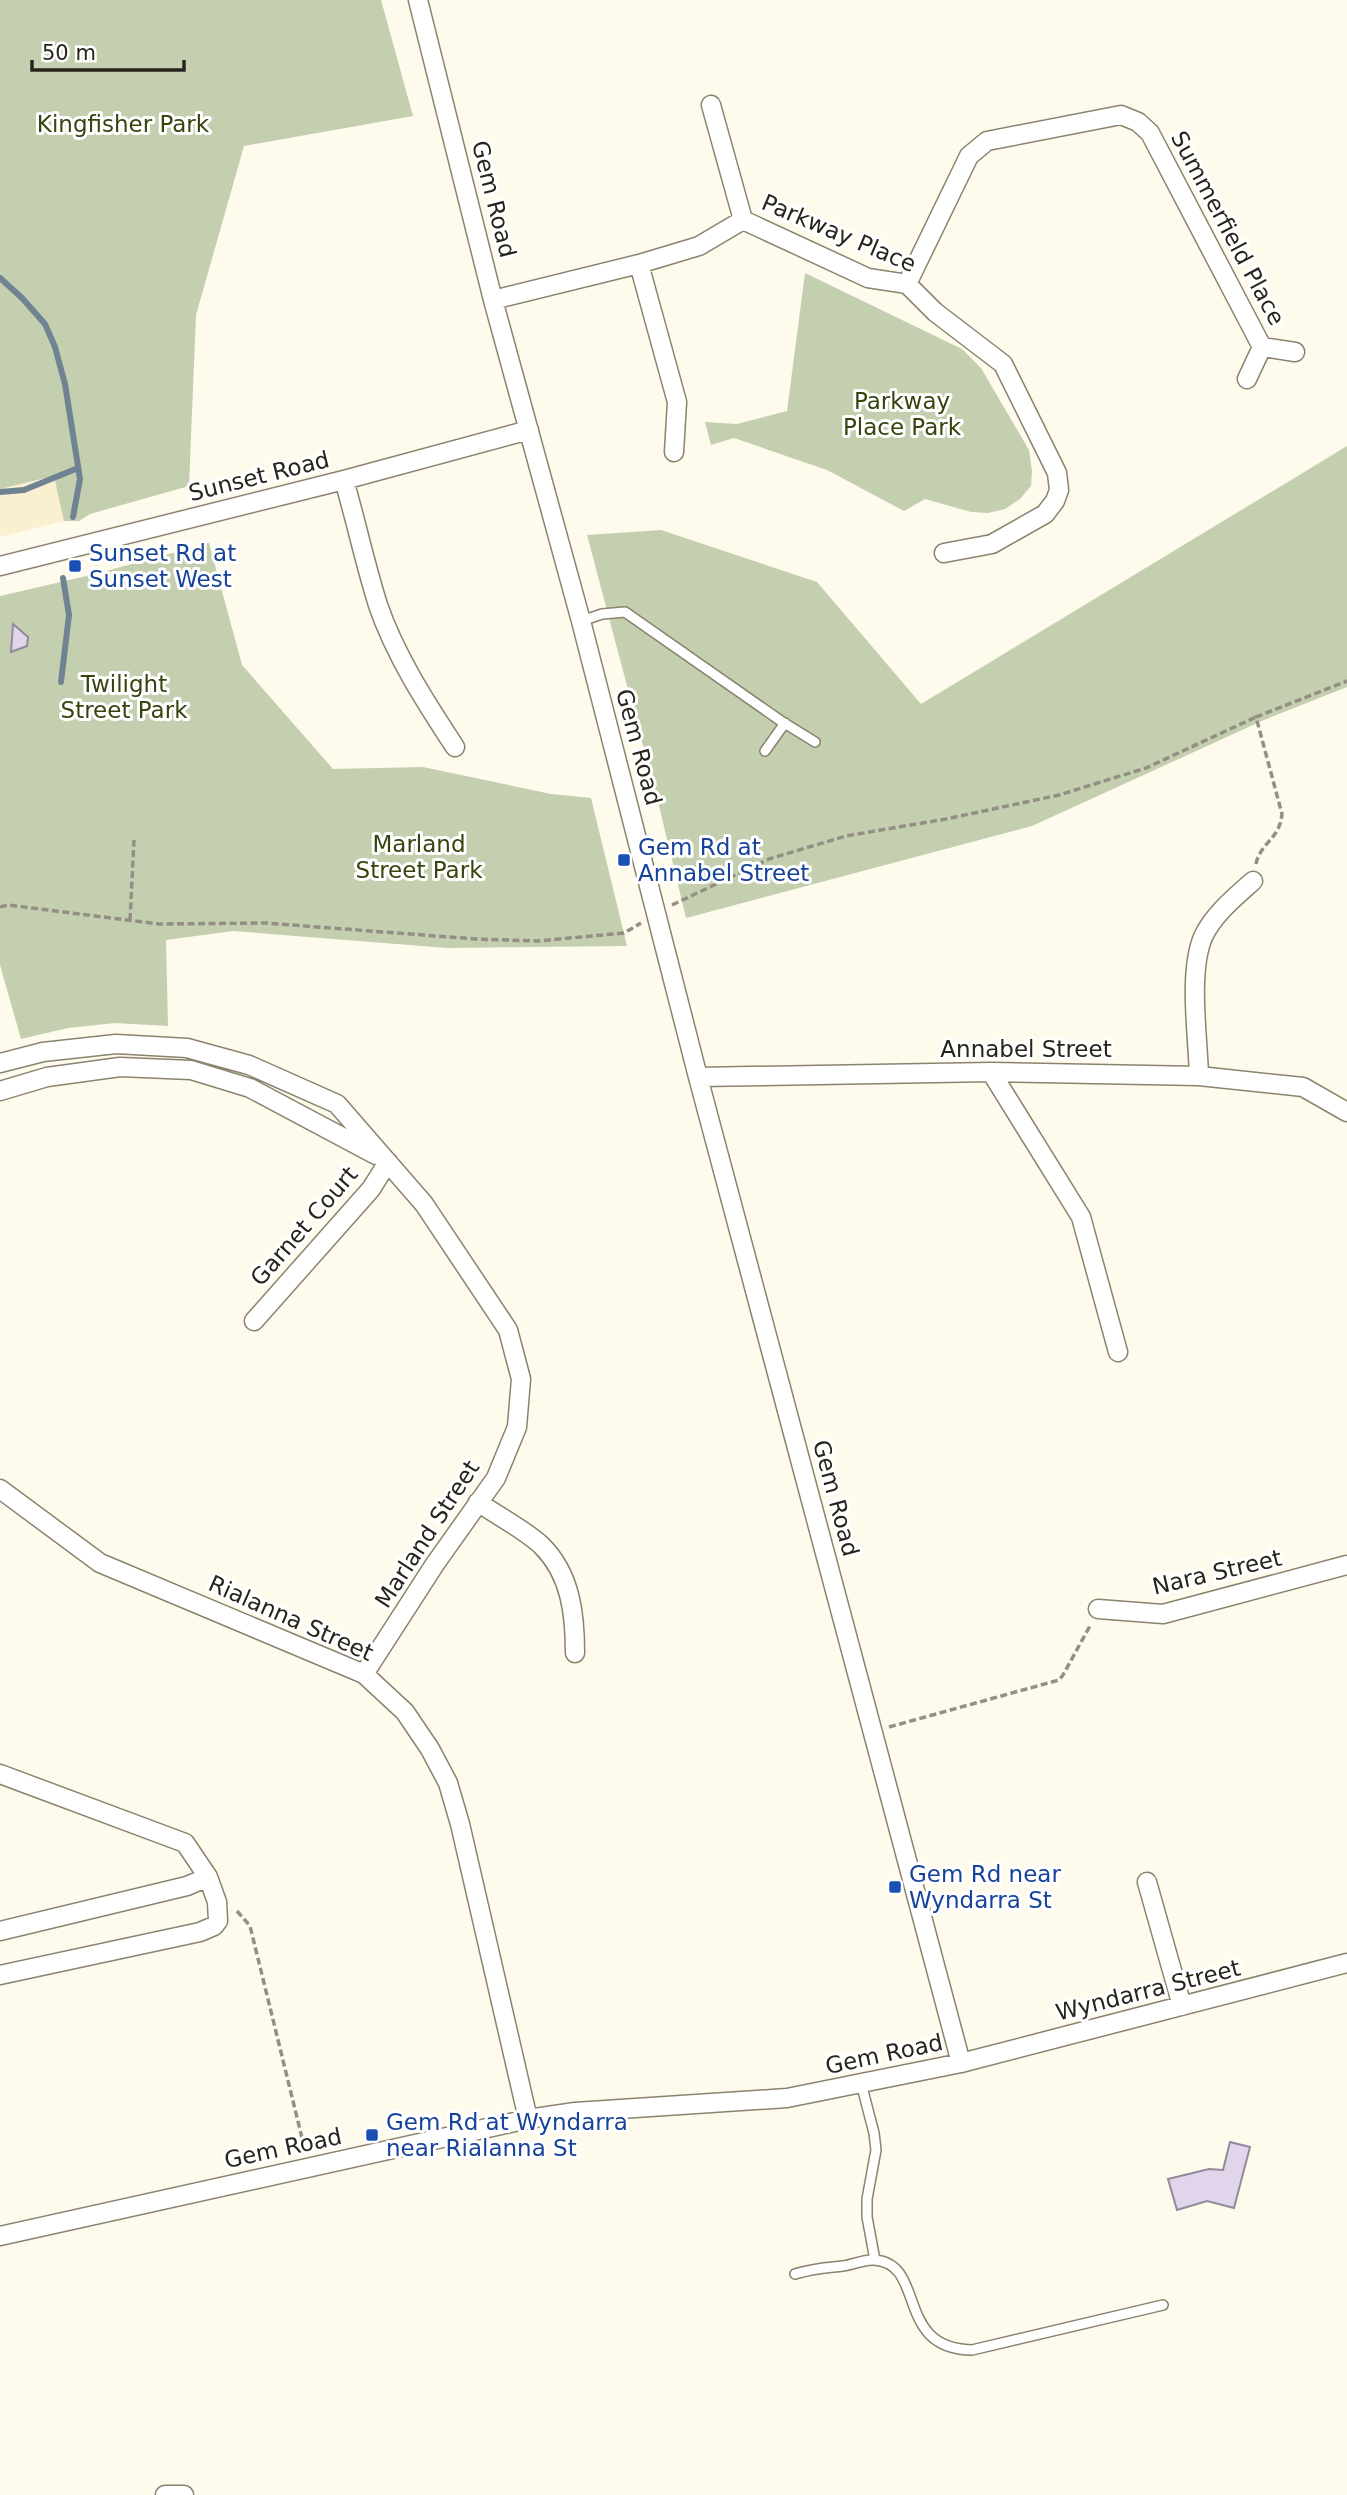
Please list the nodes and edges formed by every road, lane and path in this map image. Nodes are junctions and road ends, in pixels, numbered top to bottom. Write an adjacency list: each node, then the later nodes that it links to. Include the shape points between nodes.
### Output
1 (418, 0): 6 (street, Gem Road)
2 (711, 105): 3 (street)
3 (743, 220): 4 (street, Parkway Place, via 699,246); 5 (street, Parkway Place, via 868,278)
4 (639, 264): 6 (street, Parkway Place); 11 (street, via 677,402)
5 (907, 284): 7 (street, Summerfield Place, via 969,156 987,141 1121,115 1150,133); 13 (street, Parkway Place, via 935,312 1003,364 1057,473 1059,491 1045,514 992,544)
6 (494, 300): 10 (street, Gem Road)
7 (1262, 347): 8 (street, Summerfield Place); 9 (street, Summerfield Place)
8 (1296, 352)
9 (1247, 379)
10 (529, 430): 12 (street, Sunset Road); 15 (street, Gem Road)
11 (674, 452)
12 (344, 480): 14 (street, Sunset Road); 20 (street, via 379,606 399,651)
13 (944, 553)
14 (0, 566)
15 (581, 621): 18 (lane, via 625,612); 25 (street, Gem Road)
16 (1347, 681): 17 (path)
17 (1256, 717): 23 (path, via 1283,814 1281,828 1258,855); 25 (path, via 1146,768 1059,795 846,836 769,859)
18 (785, 723): 19 (lane); 21 (lane)
19 (815, 742)
20 (455, 747)
21 (765, 751)
22 (134, 840): 26 (path)
23 (1253, 881): 29 (street, via 1226,905 1204,935 1195,964)
24 (0, 907): 26 (path)
25 (656, 914): 26 (path, via 624,933 538,941 265,923); 30 (street, Gem Road)
26 (130, 920)
27 (0, 1063): 33 (street, Marland Street, via 43,1052 116,1044 187,1048 249,1065 337,1104)
28 (991, 1072): 29 (street, Annabel Street); 30 (street, Annabel Street); 35 (street, via 1081,1217)
29 (1199, 1076): 32 (street, Annabel Street, via 1303,1087)
30 (698, 1077): 42 (street, Gem Road)
31 (0, 1091): 33 (street, Marland Street, via 47,1077 120,1067 191,1070 250,1088)
32 (1347, 1112)
33 (388, 1162): 34 (street, Garnet Court, via 371,1189); 37 (street, Marland Street, via 424,1204 508,1330 521,1379 517,1427 496,1478)
34 (254, 1321)
35 (1118, 1352)
36 (0, 1489): 41 (street, Rialanna Street, via 100,1563)
37 (478, 1502): 40 (street, via 541,1545 558,1568 570,1593); 41 (street, Marland Street)
38 (1347, 1565): 39 (street, Nara Street, via 1163,1614)
39 (1097, 1609): 42 (path, via 1059,1680)
40 (575, 1653)
41 (364, 1674): 53 (street, Rialanna Street, via 405,1712 448,1783)
42 (873, 1731): 51 (street, Gem Road)
43 (0, 1774): 44 (street, via 185,1843)
44 (208, 1877): 47 (street); 49 (street, via 217,1902 214,1926)
45 (1147, 1882): 50 (street)
46 (233, 1907): 54 (path, via 250,1926)
47 (0, 1931)
48 (1347, 1963): 50 (street, Wyndarra Street)
49 (0, 1975)
50 (1182, 2006): 51 (street, Wyndarra Street)
51 (961, 2063): 52 (street, Gem Road)
52 (860, 2083): 53 (street, Gem Road, via 787,2098); 56 (lane, via 876,2150 867,2199)
53 (528, 2119): 54 (street, Gem Road)
54 (308, 2167): 55 (street, Gem Road)
55 (0, 2236)
56 (875, 2260): 57 (lane, via 820,2266); 58 (lane, via 902,2275 925,2329 942,2345 956,2350)
57 (795, 2274)
58 (1163, 2305)
59 (165, 2495): 60 (street)
60 (184, 2495)

